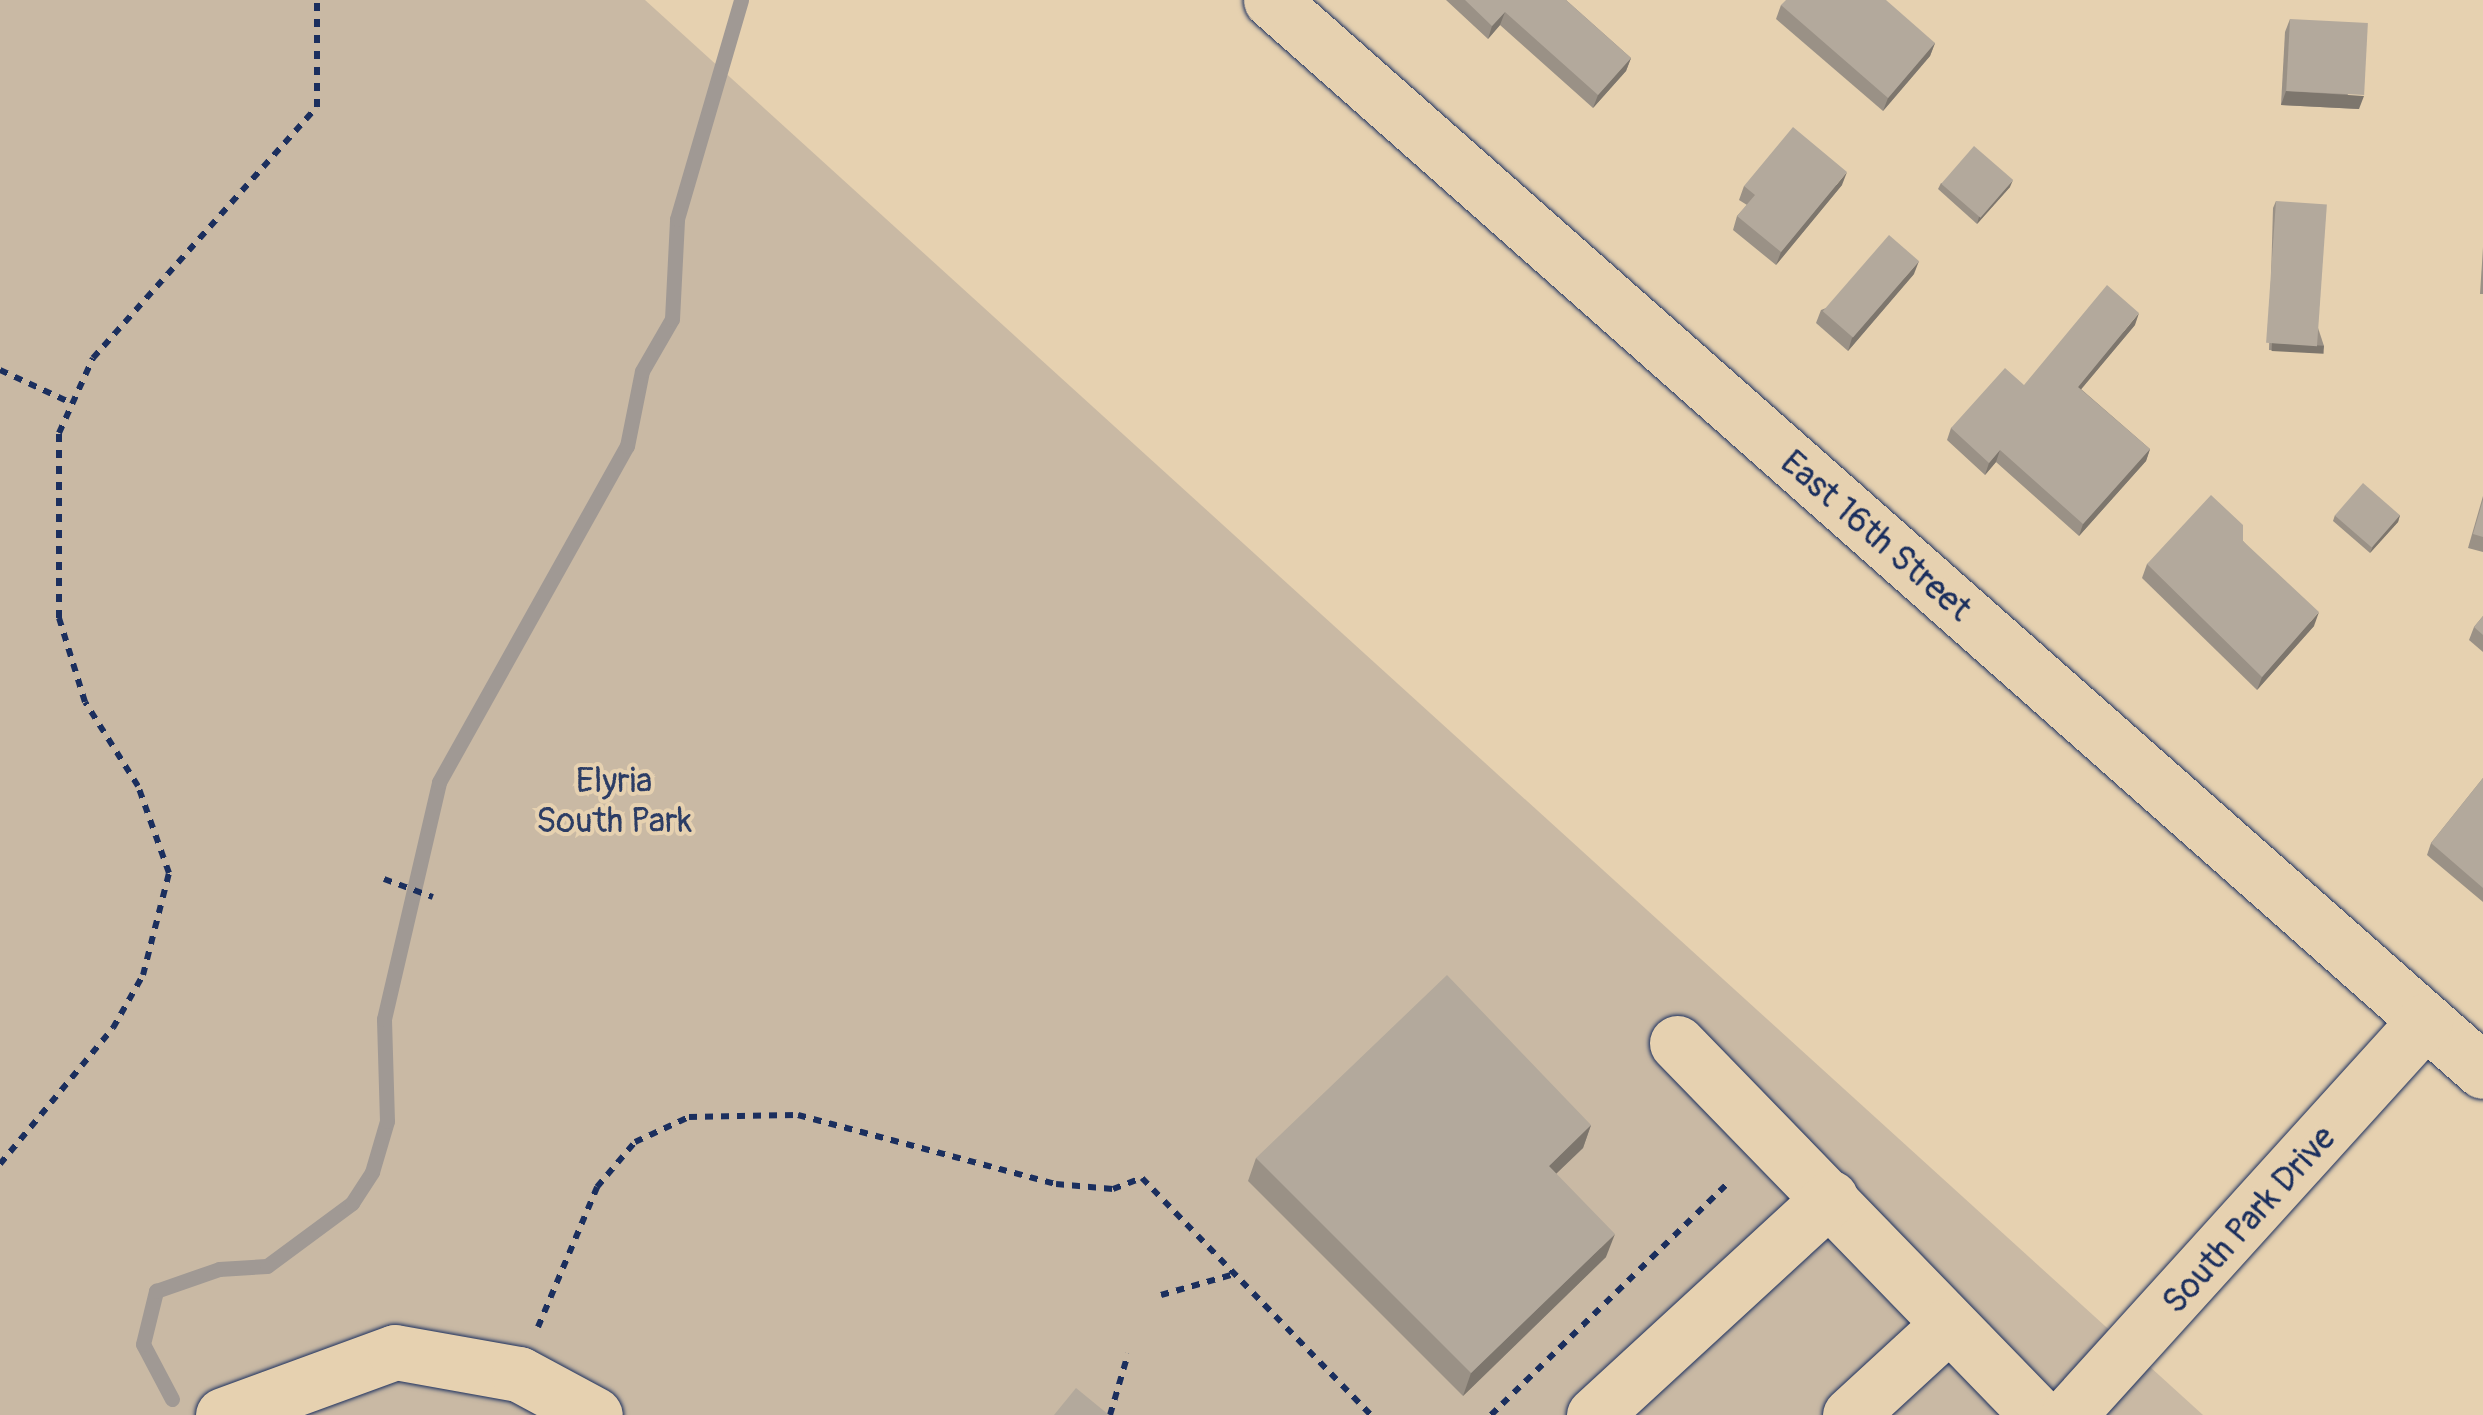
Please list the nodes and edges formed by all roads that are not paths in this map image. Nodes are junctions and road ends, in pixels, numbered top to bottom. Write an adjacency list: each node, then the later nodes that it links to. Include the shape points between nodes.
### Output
1 (1270, 0): 2 (street, East 16th Street)
2 (2425, 1022): 4 (street, East 16th Street); 12 (street, South Park Drive)
3 (1677, 1043): 5 (street)
4 (2483, 1071)
5 (1830, 1198): 6 (street); 9 (street)
6 (1950, 1324): 10 (street); 11 (street)
7 (223, 1415): 8 (street, via 395,1352 519,1374)
8 (595, 1415)
9 (1594, 1415)
10 (1850, 1415)
11 (2038, 1415)
12 (2068, 1415)

